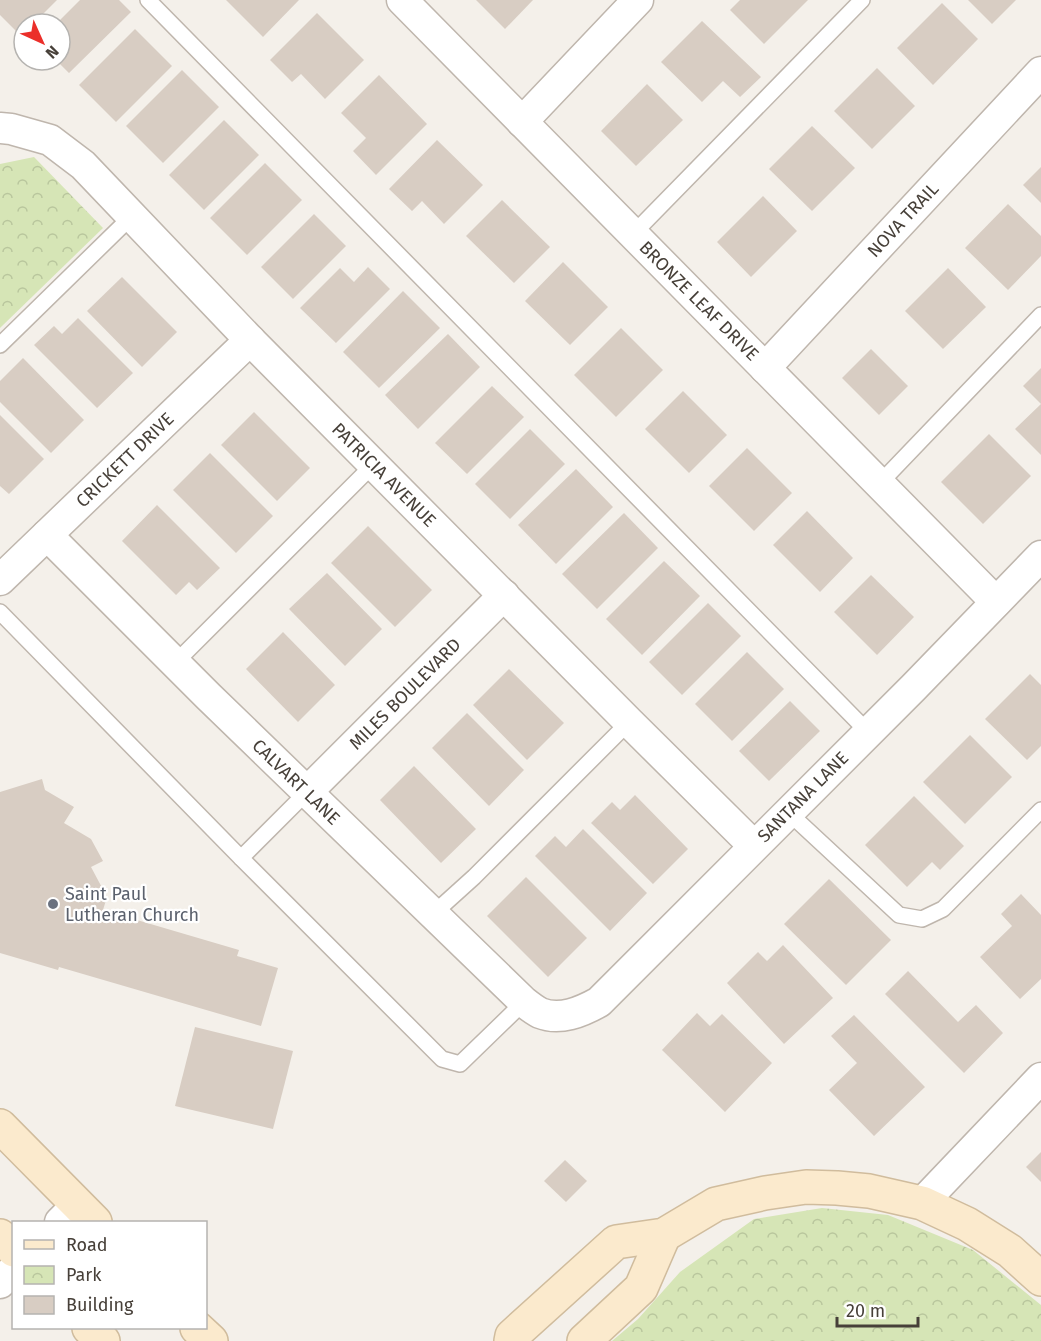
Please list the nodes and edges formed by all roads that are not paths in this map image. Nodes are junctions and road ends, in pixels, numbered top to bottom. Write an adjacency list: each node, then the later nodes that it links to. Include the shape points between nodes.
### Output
1 (148, 0): 24 (lane)
2 (402, 0): 6 (street, BRONZE LEAF DRIVE)
3 (638, 0): 6 (street)
4 (862, 0): 9 (lane)
5 (1041, 72): 13 (street, NOVA TRAIL)
6 (522, 122): 9 (street, BRONZE LEAF DRIVE)
7 (0, 128): 8 (street, PATRICIA AVENUE, via 50,140 83,165)
8 (132, 216): 11 (street, PATRICIA AVENUE); 12 (lane)
9 (633, 234): 13 (street, BRONZE LEAF DRIVE)
10 (1041, 315): 15 (lane)
11 (250, 340): 14 (street, PATRICIA AVENUE); 16 (street, CRICKETT DRIVE)
12 (0, 345)
13 (765, 368): 15 (street, BRONZE LEAF DRIVE)
14 (374, 464): 19 (street, PATRICIA AVENUE); 22 (lane)
15 (879, 483): 20 (street, BRONZE LEAF DRIVE)
16 (47, 535): 18 (street, CRICKETT DRIVE); 22 (street, CALVART LANE)
17 (1041, 556): 20 (street, SANTANA LANE)
18 (0, 580)
19 (504, 595): 23 (street, PATRICIA AVENUE); 25 (street, MILES BOULEVARD)
20 (996, 602): 24 (street, SANTANA LANE)
21 (0, 612): 29 (lane)
22 (175, 663): 25 (street, CALVART LANE)
23 (629, 722): 28 (street, PATRICIA AVENUE); 30 (lane)
24 (868, 732): 27 (street, SANTANA LANE)
25 (307, 792): 29 (lane); 30 (street, CALVART LANE)
26 (1041, 810): 27 (lane, via 943,909 922,919 899,915)
27 (788, 812): 28 (street, SANTANA LANE)
28 (754, 846): 32 (street, SANTANA LANE, via 599,1002 583,1011)
29 (241, 858): 31 (lane, via 442,1059 460,1064)
30 (433, 914): 31 (street, CALVART LANE)
31 (524, 1002): 32 (street, CALVART LANE)
32 (553, 1017)
33 (1041, 1078): 35 (street)
34 (0, 1126): 36 (street)
35 (922, 1203): 37 (street, via 869,1191 806,1187 716,1204); 41 (street, via 1011,1251)
36 (77, 1217)
37 (664, 1235): 47 (street, via 616,1242); 48 (street, via 641,1288)
38 (0, 1236): 39 (street)
39 (12, 1248)
40 (12, 1271): 42 (street)
41 (1041, 1279)
42 (0, 1283)
43 (90, 1329): 45 (street)
44 (198, 1329): 46 (street)
45 (103, 1341)
46 (211, 1341)
47 (511, 1341)
48 (584, 1341)

